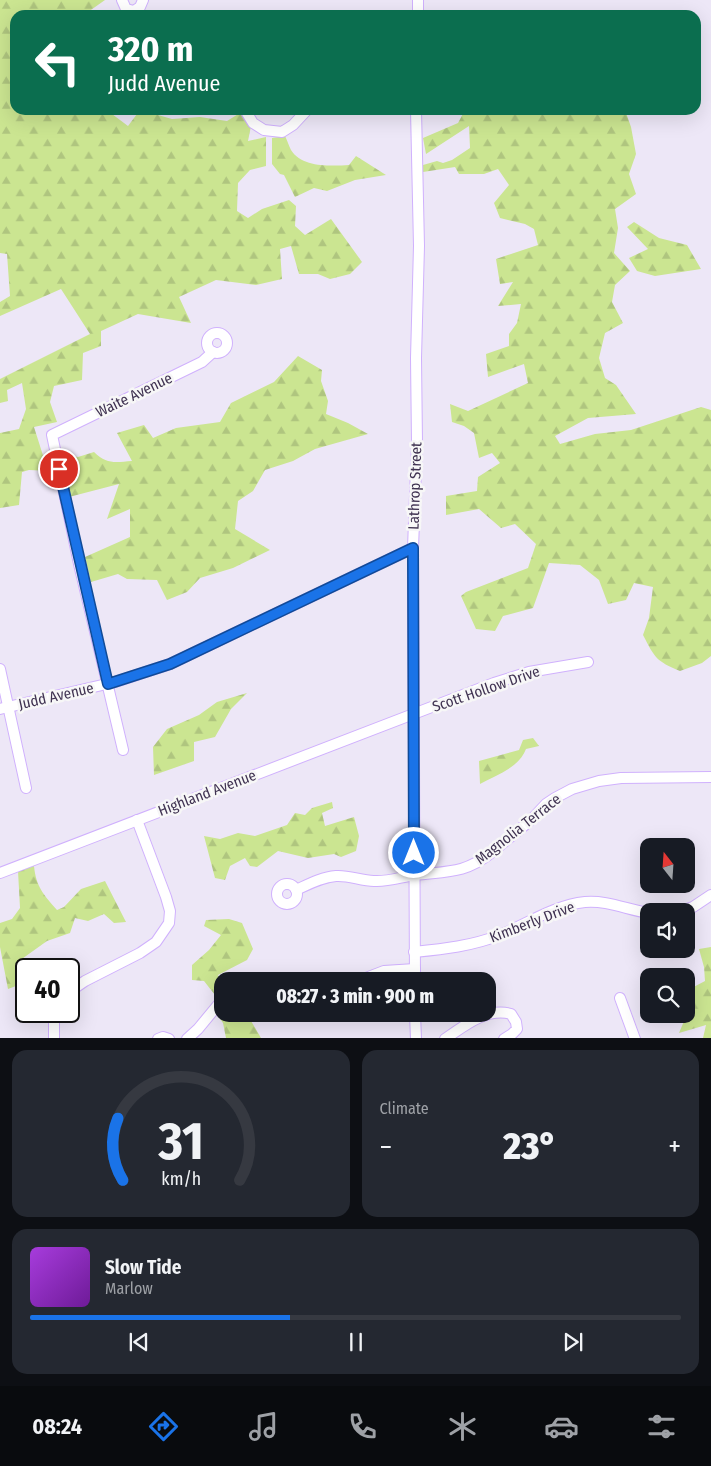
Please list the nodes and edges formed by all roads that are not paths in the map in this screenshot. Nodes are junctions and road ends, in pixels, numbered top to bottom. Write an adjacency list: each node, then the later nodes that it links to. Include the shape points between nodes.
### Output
1 (122, 0): 3 (street)
2 (143, 0): 4 (street)
3 (130, 10)
4 (136, 10)
5 (248, 115): 6 (street, via 264,130 282,132)
6 (303, 115)
7 (416, 115): 9 (street, Lathrop Street, via 417,442)
8 (212, 352): 12 (street, Waite Avenue, via 202,362 52,435)
9 (413, 548): 12 (street, Judd Avenue, via 170,664); 14 (street, Lathrop Street)
10 (588, 662): 14 (street, Scott Hollow Drive, via 513,677)
11 (0, 670): 13 (street)
12 (108, 684): 13 (street, Judd Avenue); 15 (street)
13 (4, 708): 17 (street)
14 (414, 714): 18 (street, Highland Avenue); 20 (street, Lathrop Street)
15 (123, 750)
16 (711, 777): 20 (street, Magnolia Terrace, via 621,778 572,789 546,804 481,862 443,874)
17 (26, 788)
18 (137, 820): 19 (street, Highland Avenue); 28 (street, via 166,896 169,923 156,942)
19 (0, 873)
20 (414, 875): 21 (street, Magnolia Terrace, via 380,882 333,876); 25 (street, Lathrop Street)
21 (296, 890)
22 (711, 896): 23 (street)
23 (695, 906)
24 (640, 911): 25 (street, Kimberly Drive, via 584,902 475,944)
25 (414, 952): 26 (street, Lathrop Street)
26 (415, 970): 27 (street)
27 (381, 972)
28 (80, 984)
29 (620, 998): 40 (street)
30 (214, 1010): 36 (street)
31 (415, 1022): 37 (street)
32 (54, 1023): 33 (street)
33 (54, 1038)
34 (158, 1038): 35 (street)
35 (169, 1038)
36 (186, 1038)
37 (416, 1038)
38 (446, 1038): 39 (street, via 464,1025 498,1012 511,1014 516,1022 517,1029)
39 (504, 1038)
40 (636, 1038)

